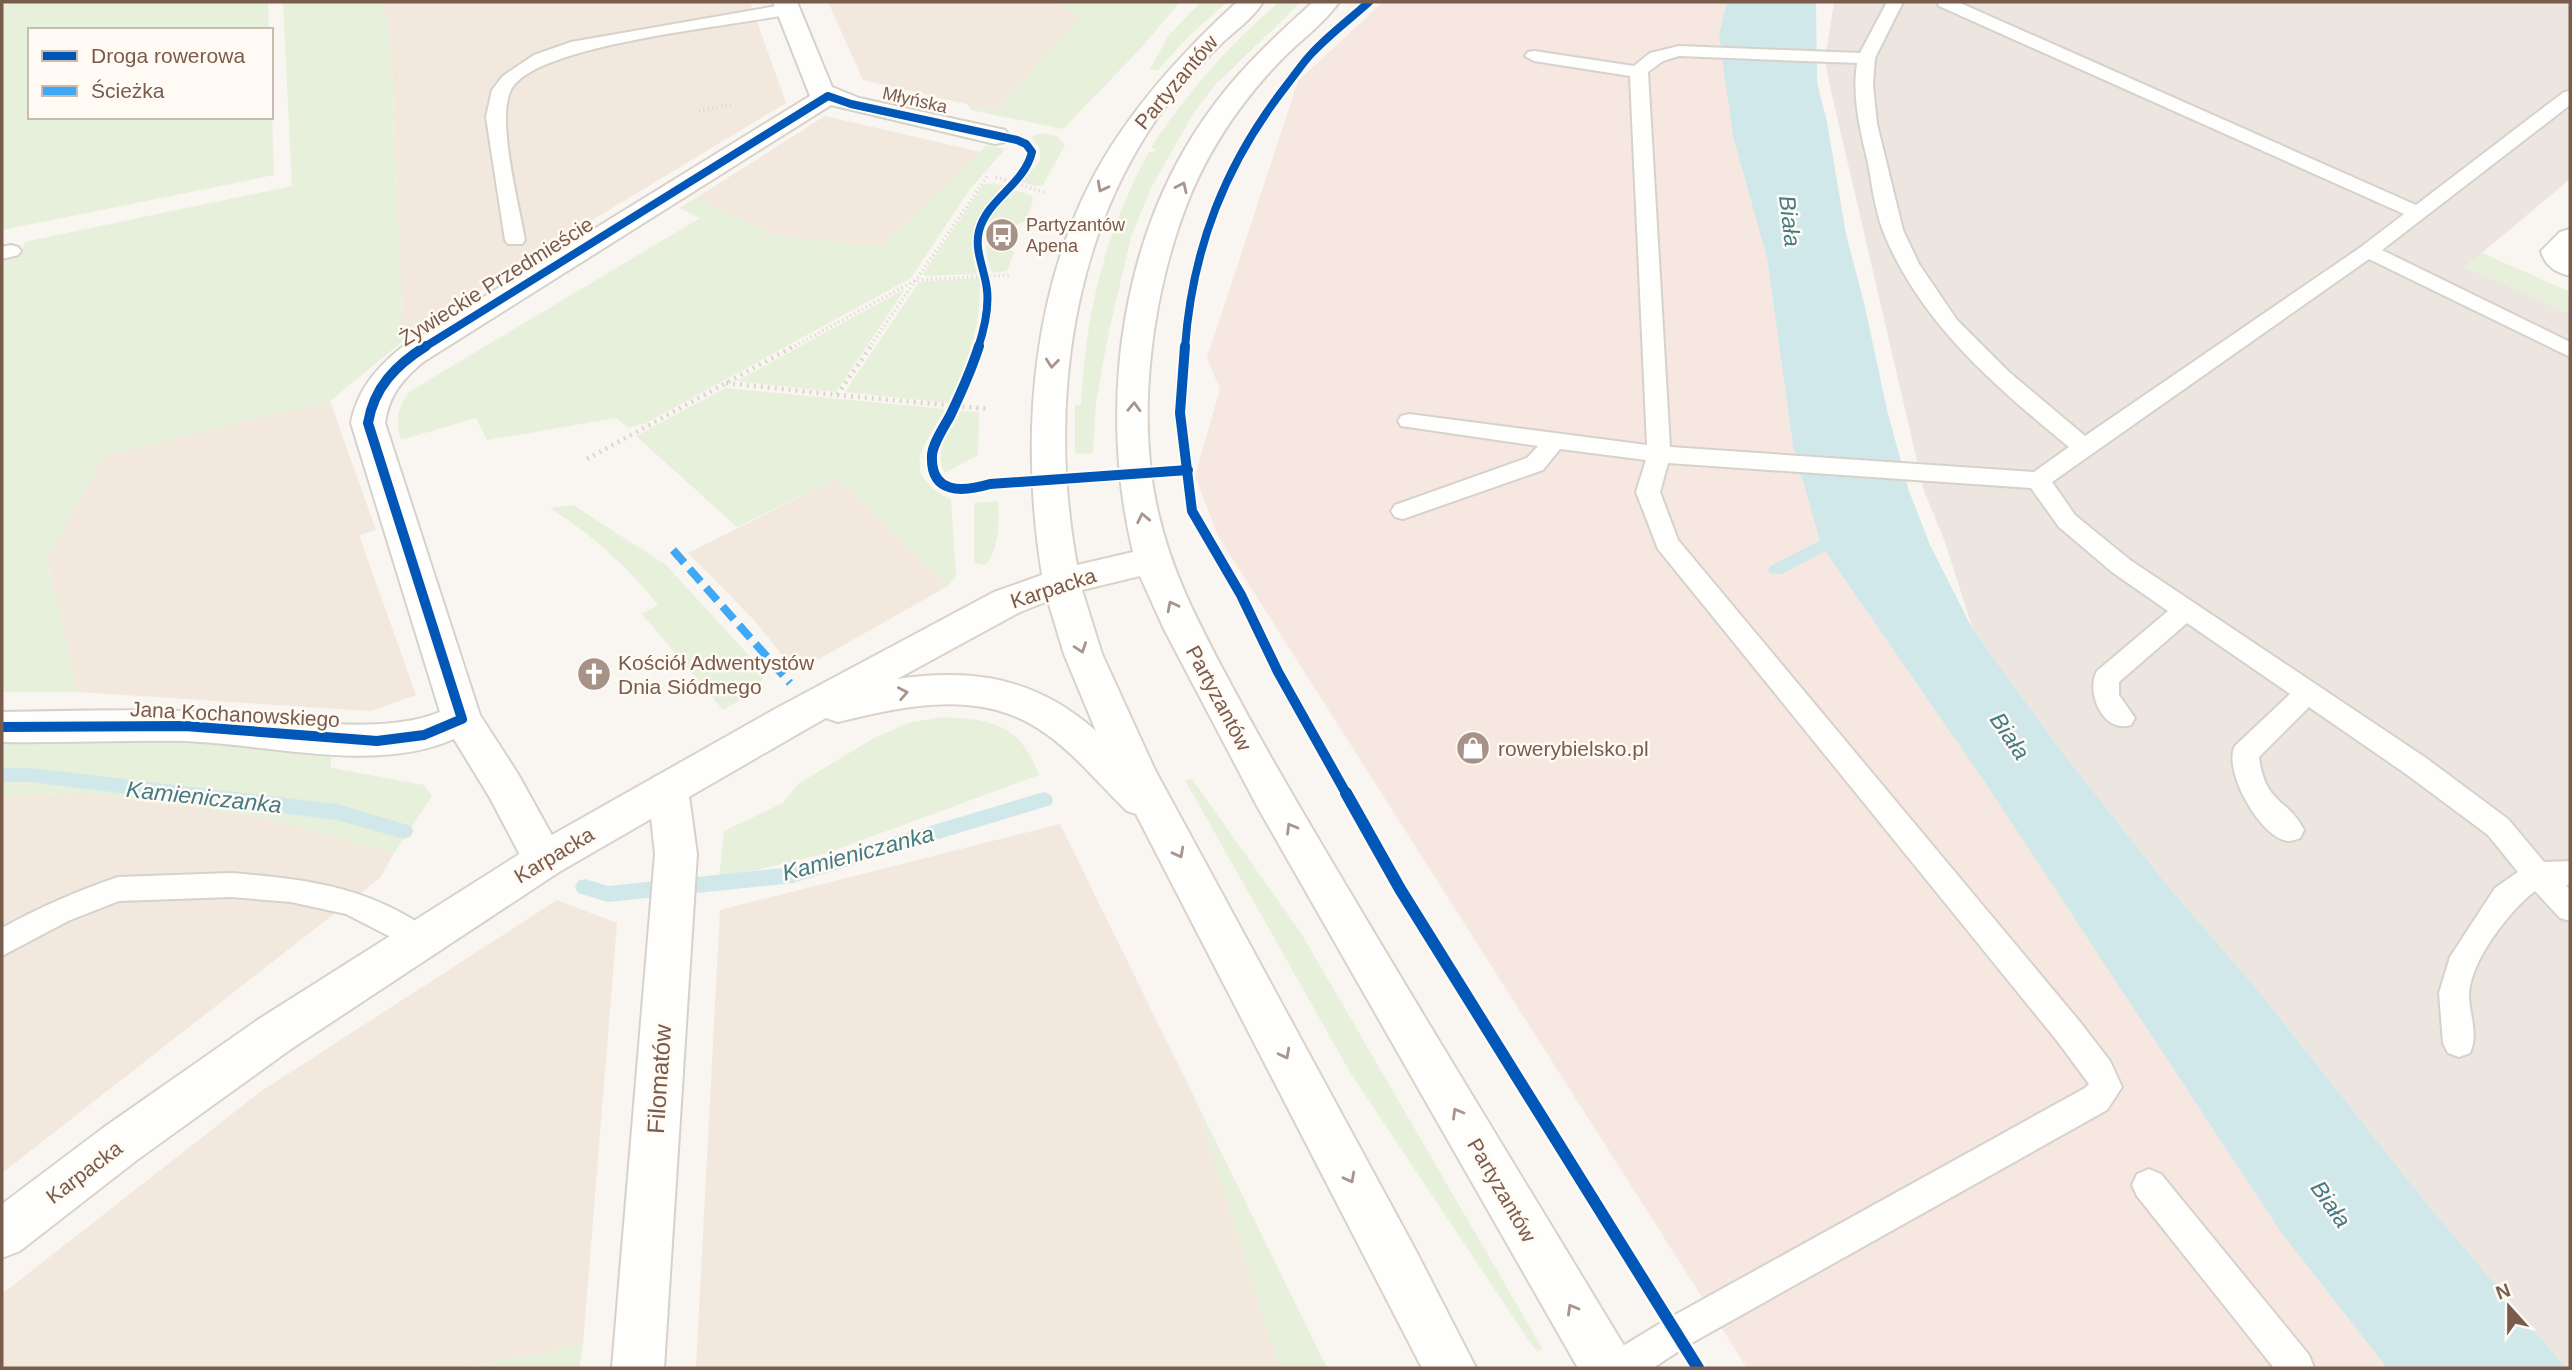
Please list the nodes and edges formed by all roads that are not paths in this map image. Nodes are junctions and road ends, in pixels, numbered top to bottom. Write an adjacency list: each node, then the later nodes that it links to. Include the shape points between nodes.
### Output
1 (1251, 2): 27 (main road, Partyzantów, one-way to 27, via 1198,51 1148,110 1097,197 1078,245 1062,295 1049,392 1049,478)
2 (1327, 2): 26 (main road, Partyzantów, one-way to 2, via 1136,475 1133,413 1140,314 1152,265 1197,153 1224,110 1256,70)
3 (1895, 2): 8 (lane)
4 (1945, 2): 13 (lane)
5 (786, 6): 10 (main road, via 817,87); 15 (lane, via 578,46 540,59 509,80 501,90 495,117)
6 (1534, 55): 9 (lane)
7 (1825, 56): 8 (lane); 9 (lane, via 1679,51 1646,61)
8 (1866, 58): 21 (lane, via 1863,103 1893,229 1912,269 1946,322 1993,372)
9 (1639, 72): 22 (lane)
10 (828, 96): 12 (main road, Młyńska); 31 (main road, Żywieckie Przedmieście, via 412,355 378,388 368,423)
11 (2570, 96): 13 (lane)
12 (995, 136)
13 (2418, 214): 16 (lane)
14 (2570, 238): 17 (main road, via 2556,251 2558,259)
15 (515, 240)
16 (2368, 251): 18 (lane); 21 (lane)
17 (2570, 267)
18 (2570, 350)
19 (1409, 421): 20 (lane)
20 (1555, 440): 22 (lane); 25 (lane, via 1535,464)
21 (2085, 448): 24 (lane)
22 (1659, 454): 23 (lane); 49 (lane, via 1648,492 1667,542 2069,1032 2106,1087 2096,1099)
23 (1965, 478): 24 (lane)
24 (2038, 480): 28 (lane, via 2067,521)
25 (1403, 511)
26 (1152, 560): 27 (main road, Karpacka); 48 (main road, Partyzantów, one-way to 26, via 1231,723)
27 (1061, 582): 32 (main road, Karpacka, via 995,608); 35 (main road, Partyzantów, one-way to 35, via 1082,652)
28 (2186, 610): 29 (lane); 30 (lane, via 2106,678 2106,697)
29 (2308, 692): 36 (lane, via 2245,754 2247,781 2264,807); 39 (lane, via 2498,827)
30 (2122, 718)
31 (462, 719): 33 (main road, Jana Kochanowskiego, via 424,735 377,741 184,726); 37 (main road)
32 (789, 720): 34 (main road, Karpacka); 35 (main road, one-way to 35, via 922,689 994,691 1057,721)
33 (2, 727)
34 (668, 789): 37 (main road, Karpacka); 46 (main road, Filomatów, via 676,854)
35 (1161, 819): 47 (main road, Partyzantów, one-way to 47)
36 (2290, 830)
37 (544, 860): 41 (main road, Karpacka)
38 (2570, 873): 39 (lane)
39 (2537, 874): 40 (lane); 43 (lane, via 2505,897 2465,957 2454,993)
40 (2570, 909)
41 (420, 939): 42 (lane, via 349,902 231,885 118,889 58,912); 45 (main road, Karpacka, via 197,1089)
42 (2, 943)
43 (2459, 1043)
44 (2149, 1185): 50 (lane)
45 (2, 1234)
46 (638, 1368)
47 (1450, 1368)
48 (1607, 1368)
49 (1621, 1368)
50 (2296, 1368)

